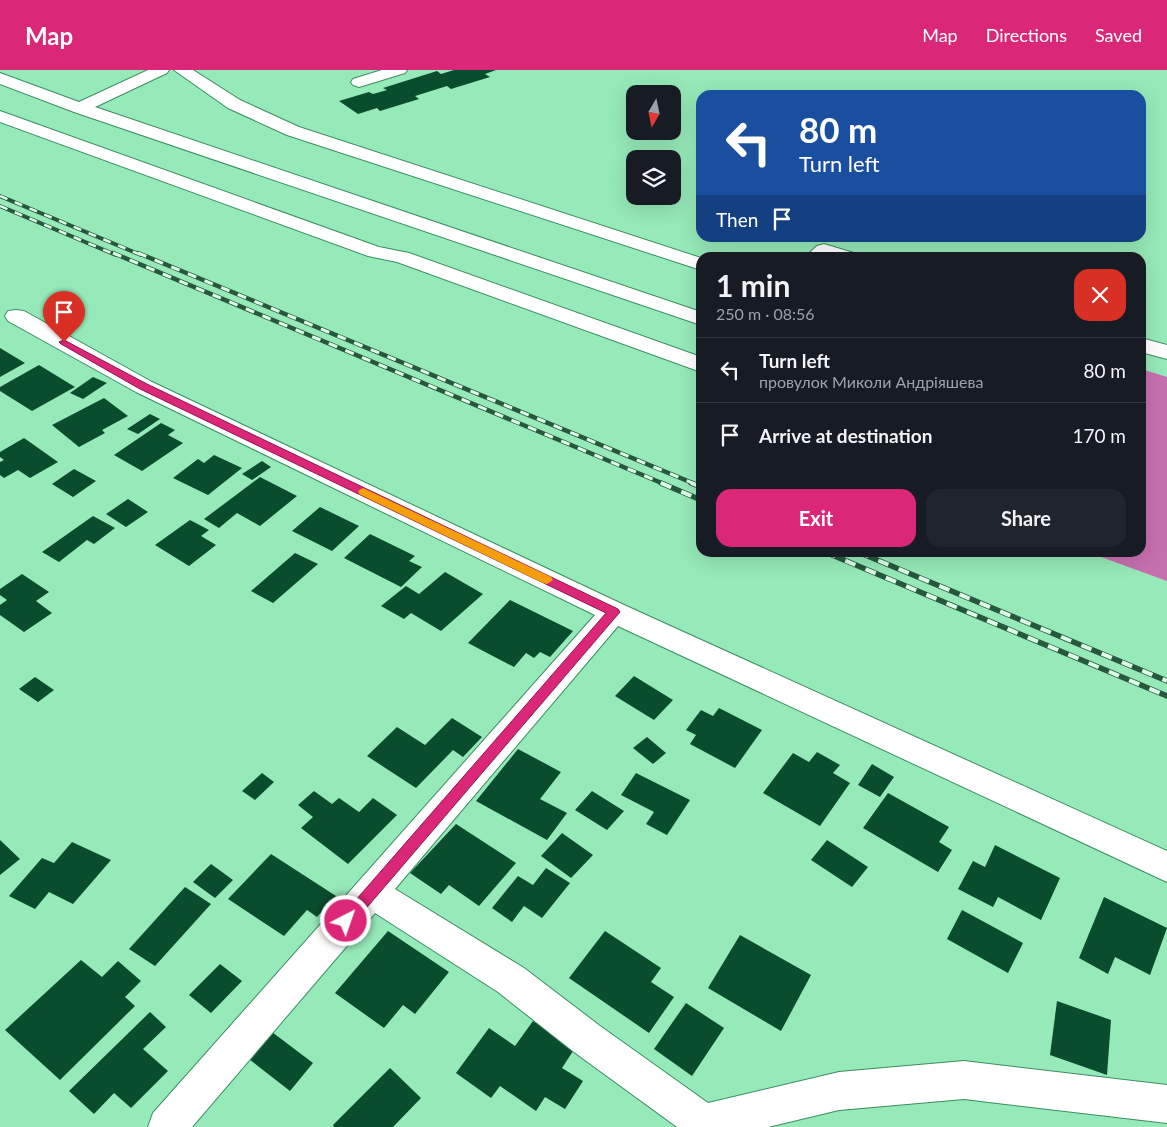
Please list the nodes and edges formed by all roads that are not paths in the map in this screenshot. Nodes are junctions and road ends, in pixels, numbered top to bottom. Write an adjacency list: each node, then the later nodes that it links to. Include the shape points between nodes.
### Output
1 (162, 70): 6 (street)
2 (182, 70): 10 (street, via 234,104 293,131)
3 (400, 70): 5 (street)
4 (0, 78): 6 (street)
5 (359, 82)
6 (80, 108): 8 (street)
7 (0, 116): 9 (street)
8 (419, 223): 9 (street); 12 (street)
9 (389, 255): 15 (street, via 411,260)
10 (696, 262)
11 (16, 316): 16 (street, via 144,386)
12 (696, 317)
13 (1146, 346): 14 (street)
14 (1167, 352)
15 (696, 362)
16 (614, 612): 17 (street); 18 (street)
17 (1167, 867)
18 (372, 892): 19 (street, via 511,980 704,1123 840,1091 964,1080); 20 (street)
19 (1167, 1104)
20 (167, 1127)

